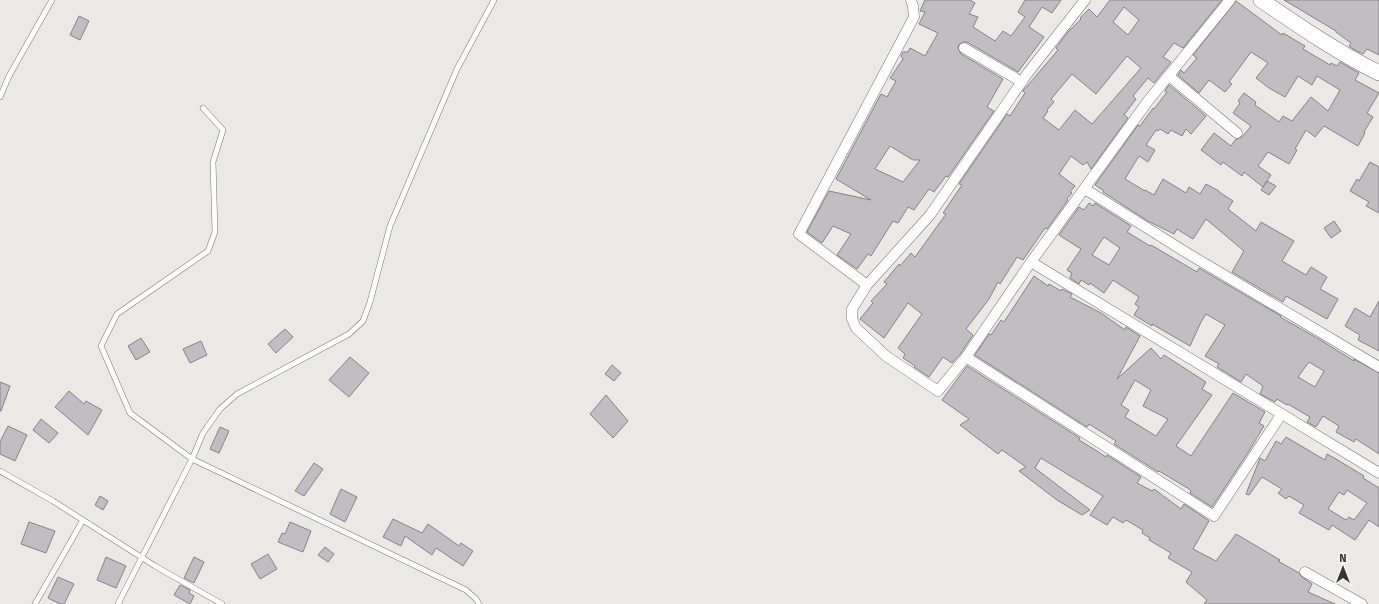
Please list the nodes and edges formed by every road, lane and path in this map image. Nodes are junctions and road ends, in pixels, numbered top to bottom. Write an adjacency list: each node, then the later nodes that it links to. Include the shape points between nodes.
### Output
1 (52, 0): 11 (lane)
2 (494, 0): 20 (lane, via 457,69 390,226 363,321 349,334 237,394 215,415 203,433)
3 (911, 0): 16 (street, via 914,18 799,234)
4 (1085, 0): 10 (street)
5 (1230, 0): 9 (street)
6 (1261, 0): 8 (main road, via 1310,33)
7 (964, 48): 10 (street)
8 (1379, 73)
9 (1169, 76): 13 (street); 14 (street)
10 (1022, 82): 16 (street, via 930,215)
11 (0, 97)
12 (203, 108): 20 (lane, via 223,130 213,162 215,232 208,251 117,314 101,346 130,413)
13 (1237, 134)
14 (1085, 189): 15 (street); 18 (street)
15 (1032, 262): 17 (street); 19 (street)
16 (868, 285): 17 (street, via 852,309 852,319 856,328 886,356 938,391)
17 (966, 356): 19 (street, via 1214,516)
18 (1379, 367)
19 (1281, 415): 22 (street)
20 (192, 459): 24 (lane); 29 (lane, via 466,590)
21 (0, 471): 23 (lane)
22 (1379, 473)
23 (83, 520): 24 (lane); 26 (lane)
24 (142, 557): 27 (lane); 28 (lane)
25 (1305, 572): 30 (street)
26 (35, 604)
27 (118, 604)
28 (222, 604)
29 (479, 604)
30 (1362, 604)

